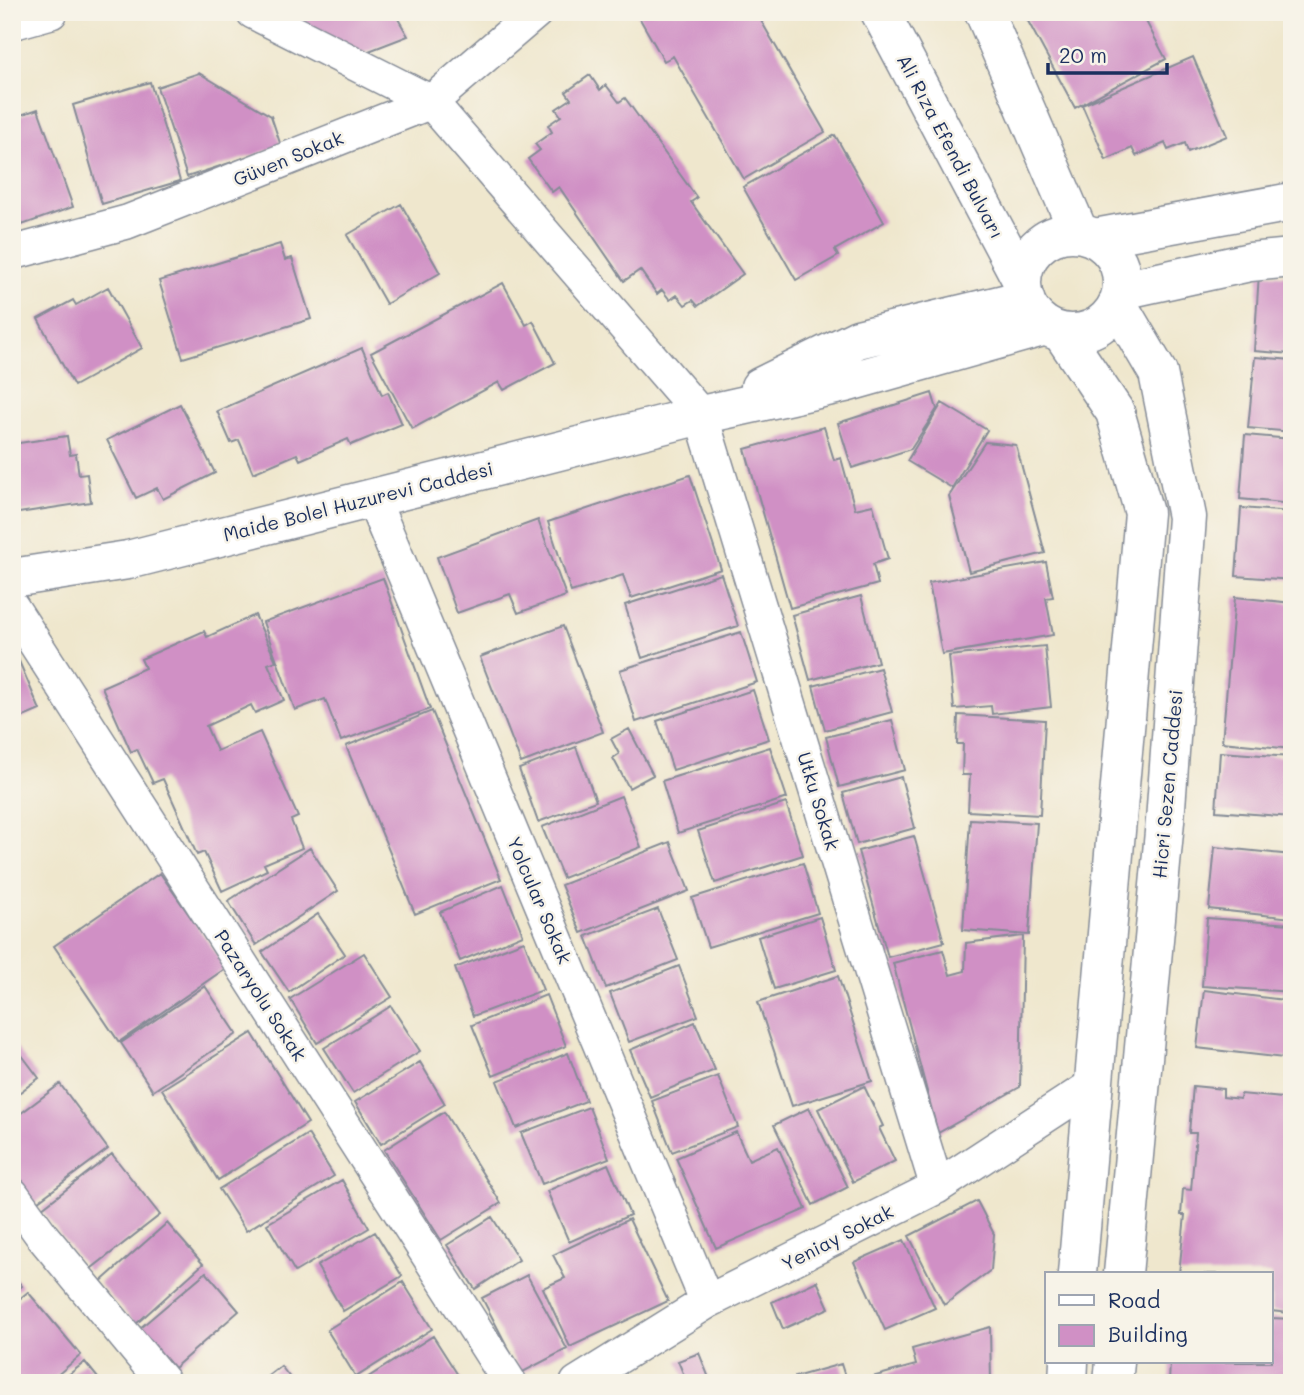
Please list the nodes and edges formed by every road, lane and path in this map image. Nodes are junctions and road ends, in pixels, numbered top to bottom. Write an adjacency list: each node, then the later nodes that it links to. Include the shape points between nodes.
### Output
1 (51, 12): 6 (street)
2 (253, 12): 7 (street)
3 (536, 12): 7 (street, Güven Sokak)
4 (880, 12): 13 (main road, Ali Rıza Efendi Bulvarı)
5 (984, 12): 9 (main road)
6 (12, 23)
7 (431, 102): 10 (street, Güven Sokak, via 127,222); 14 (street)
8 (1292, 202): 9 (main road)
9 (1087, 235): 12 (main road, via 1108,247 1117,259 1122,274); 13 (main road, via 1063,233 1035,249 1026,264)
10 (12, 253)
11 (1292, 258): 12 (main road, via 1250,262)
12 (1120, 298): 13 (main road, via 1109,318 1079,333); 22 (main road, Hicri Sezen Caddesi, via 1158,373 1187,516 1165,821)
13 (1039, 309): 14 (main road, Maide Bolel Huzurevi Caddesi, via 858,339); 18 (main road, Ali Rıza Efendi Bulvarı, via 1115,412 1144,513)
14 (701, 415): 15 (main road, Maide Bolel Huzurevi Caddesi); 19 (street, Utku Sokak)
15 (372, 497): 16 (main road, Maide Bolel Huzurevi Caddesi, via 128,560); 23 (street, Yolcular Sokak)
16 (12, 578)
17 (12, 607): 27 (street, Pazaryolu Sokak)
18 (1093, 1085): 19 (street, Yeniay Sokak); 21 (main road, Ali Rıza Efendi Bulvarı)
19 (936, 1187): 23 (street, Yeniay Sokak)
20 (12, 1194): 26 (street)
21 (1077, 1272)
22 (1123, 1272)
23 (707, 1302): 28 (street, Yeniay Sokak)
24 (1069, 1364): 29 (main road)
25 (1115, 1364): 30 (main road)
26 (164, 1383)
27 (510, 1383)
28 (577, 1383)
29 (1068, 1383)
30 (1113, 1383)

